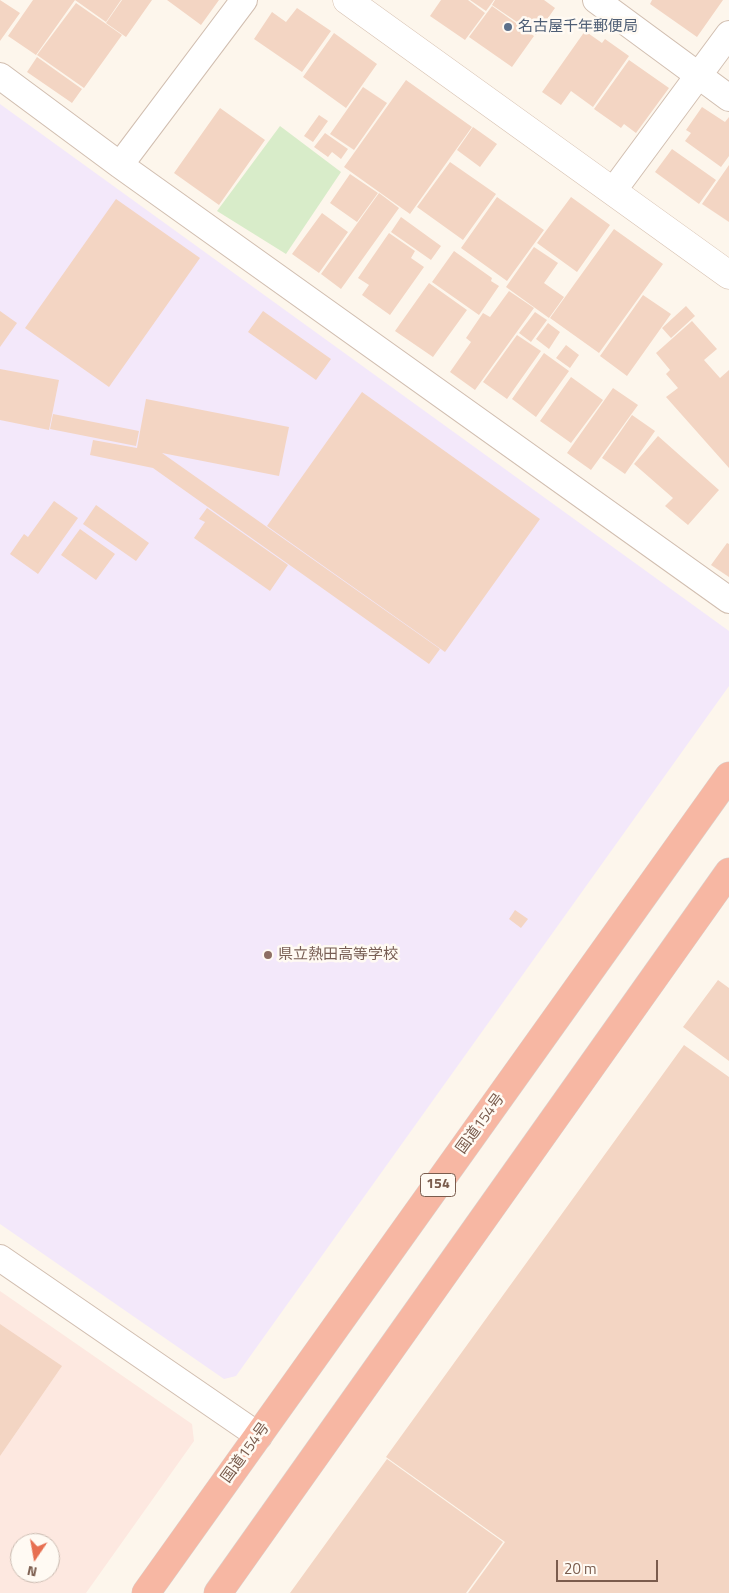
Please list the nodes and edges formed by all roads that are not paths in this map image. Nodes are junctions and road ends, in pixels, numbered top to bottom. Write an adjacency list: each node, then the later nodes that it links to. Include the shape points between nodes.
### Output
1 (244, 0): 8 (street)
2 (346, 0): 9 (street)
3 (596, 0): 5 (street)
4 (729, 34): 5 (street)
5 (698, 75): 7 (street); 9 (street)
6 (0, 76): 8 (street)
7 (729, 98)
8 (120, 165): 11 (street)
9 (613, 192): 10 (street)
10 (729, 275)
11 (729, 600)
12 (729, 776): 15 (highway, 国道154号 / 154)
13 (729, 872): 17 (highway)
14 (0, 1258): 15 (street)
15 (258, 1436): 16 (highway, 国道154号 / 154)
16 (146, 1593)
17 (218, 1593)

